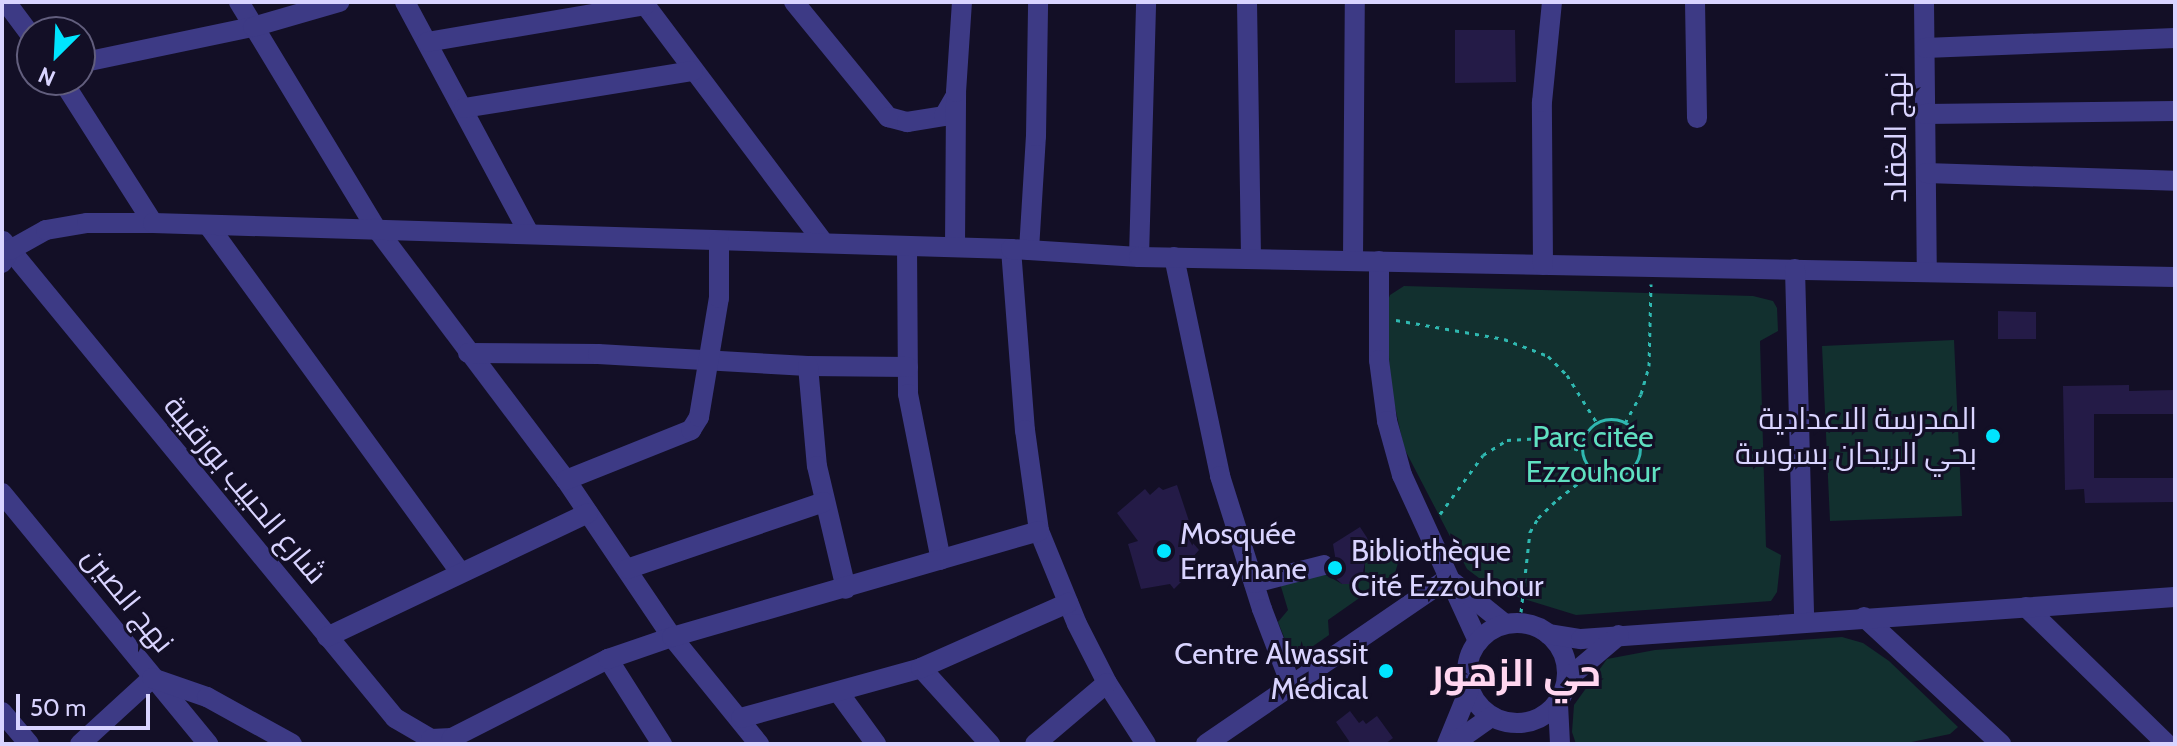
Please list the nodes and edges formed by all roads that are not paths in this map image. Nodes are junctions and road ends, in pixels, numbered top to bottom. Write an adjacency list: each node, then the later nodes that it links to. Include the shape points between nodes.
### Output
1 (239, 2): 14 (street)
2 (339, 2): 14 (street)
3 (405, 2): 16 (street)
4 (794, 2): 20 (street, via 888,117 907,122 944,116)
5 (962, 2): 20 (street)
6 (1038, 2): 36 (street, via 1036,136)
7 (1146, 2): 38 (street)
8 (1247, 2): 40 (street)
9 (1355, 2): 41 (street)
10 (1552, 2): 43 (street, via 1542,102)
11 (1695, 2): 25 (street)
12 (1924, 2): 17 (street, نهج العقاد)
13 (644, 3): 16 (street); 19 (street)
14 (253, 27): 18 (street); 30 (street)
15 (2175, 38): 17 (street)
16 (427, 42): 22 (street)
17 (1925, 48): 24 (street, نهج العقاد)
18 (96, 60)
19 (693, 71): 22 (street); 33 (street)
20 (956, 92): 35 (street)
21 (72, 96): 28 (street)
22 (464, 108): 31 (street)
23 (2175, 111): 24 (street)
24 (1925, 114): 26 (street, نهج العقاد)
25 (1697, 118)
26 (1926, 173): 27 (street); 45 (street, نهج العقاد)
27 (2175, 181)
28 (153, 223): 29 (street); 37 (street, via 87,223 46,230)
29 (208, 225): 30 (street); 59 (street)
30 (376, 228): 31 (street); 47 (street)
31 (529, 233): 32 (street)
32 (719, 241): 33 (street); 48 (street, via 719,298)
33 (824, 243): 34 (street)
34 (907, 246): 35 (street); 50 (street)
35 (955, 247): 36 (street)
36 (1020, 250): 38 (street); 55 (street, via 1025,430)
37 (5, 251): 71 (street, شارع الحبيب بورقيبة)
38 (1139, 257): 39 (street)
39 (1174, 257): 40 (street); 61 (street, via 1220,476)
40 (1251, 259): 41 (street)
41 (1353, 260): 42 (street)
42 (1379, 261): 43 (street); 60 (street, via 1379,360 1387,421 1402,475)
43 (1543, 265): 44 (street)
44 (1795, 269): 45 (street); 67 (street)
45 (1927, 272): 46 (street)
46 (2175, 277)
47 (468, 353): 48 (street); 51 (street)
48 (708, 360): 49 (street); 51 (street, via 699,417 691,430)
49 (808, 366): 50 (street); 53 (street)
50 (908, 367): 56 (street, via 922,479)
51 (566, 480): 54 (street)
52 (2, 493): 76 (street, نهج الصين)
53 (824, 502): 58 (street); 62 (street)
54 (588, 513): 58 (street); 59 (street)
55 (1039, 531): 56 (street); 64 (street)
56 (941, 560): 62 (street)
57 (1324, 565): 61 (street)
58 (627, 569): 72 (street)
59 (460, 572): 71 (street)
60 (1448, 578): 68 (street); 73 (street); 79 (street)
61 (1254, 583): 79 (street)
62 (846, 589): 72 (street)
63 (2175, 597): 65 (street)
64 (1068, 603): 75 (street); 78 (street)
65 (2026, 607): 66 (street); 88 (street)
66 (1864, 617): 67 (street); 103 (street)
67 (1804, 623): 70 (street)
68 (1513, 624): 69 (street); 73 (street)
69 (1548, 634): 70 (street, via 1581,639); 77 (street, via 1560,646)
70 (1619, 635): 77 (street)
71 (327, 637): 87 (street, شارع الحبيب بورقيبة, via 395,718 431,739)
72 (672, 637): 74 (street); 85 (street)
73 (1478, 641): 80 (street, via 1469,656)
74 (608, 659): 87 (street); 93 (street)
75 (921, 668): 81 (street); 96 (street)
76 (152, 678): 90 (street); 91 (street, نهج الصين); 92 (street, via 207,697)
77 (1567, 679): 82 (street)
78 (1107, 683): 97 (street); 98 (street)
79 (1291, 685): 99 (street)
80 (1469, 690): 84 (street); 100 (street)
81 (839, 693): 85 (street); 95 (street)
82 (1558, 704): 86 (street); 102 (street)
83 (2, 712): 89 (street)
84 (1491, 717): 86 (street, via 1510,724); 101 (street)
85 (741, 718): 94 (street)
86 (1531, 722): 102 (street)
87 (464, 739)
88 (2167, 739)
89 (29, 744)
90 (80, 744)
91 (208, 744)
92 (292, 744)
93 (662, 744)
94 (759, 744)
95 (876, 744)
96 (990, 744)
97 (1035, 744)
98 (1146, 744)
99 (1206, 744)
100 (1447, 744)
101 (1453, 744)
102 (1559, 744)
103 (2001, 744)

